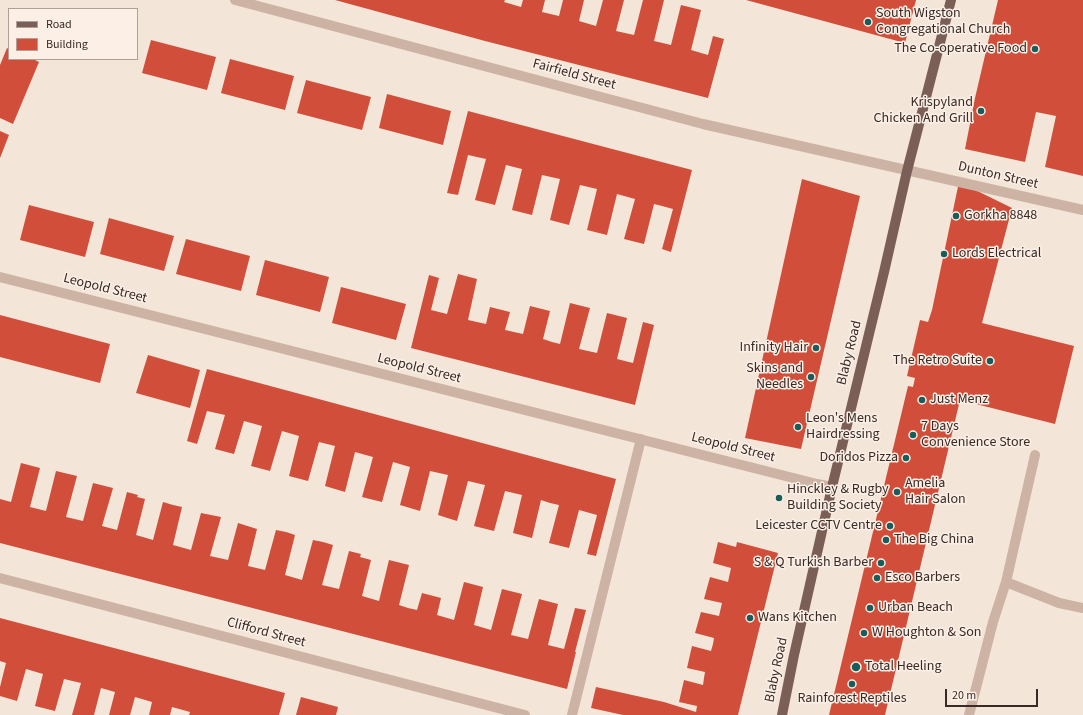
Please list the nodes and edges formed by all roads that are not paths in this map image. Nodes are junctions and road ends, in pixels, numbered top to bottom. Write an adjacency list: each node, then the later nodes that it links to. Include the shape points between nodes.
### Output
1 (235, 0): 3 (street, Fairfield Street, via 703,124)
2 (951, 0): 3 (main road, Blaby Road)
3 (907, 171): 4 (street, Dunton Street); 8 (main road, Blaby Road)
4 (1083, 210)
5 (0, 277): 6 (street, Leopold Street)
6 (641, 439): 8 (street, Leopold Street); 13 (street)
7 (1035, 455): 10 (street)
8 (832, 487): 14 (main road, Blaby Road)
9 (0, 578): 12 (street, Clifford Street)
10 (1006, 582): 11 (street, via 1059,603); 15 (street)
11 (1083, 608)
12 (525, 715)
13 (572, 715)
14 (782, 715)
15 (969, 715)

